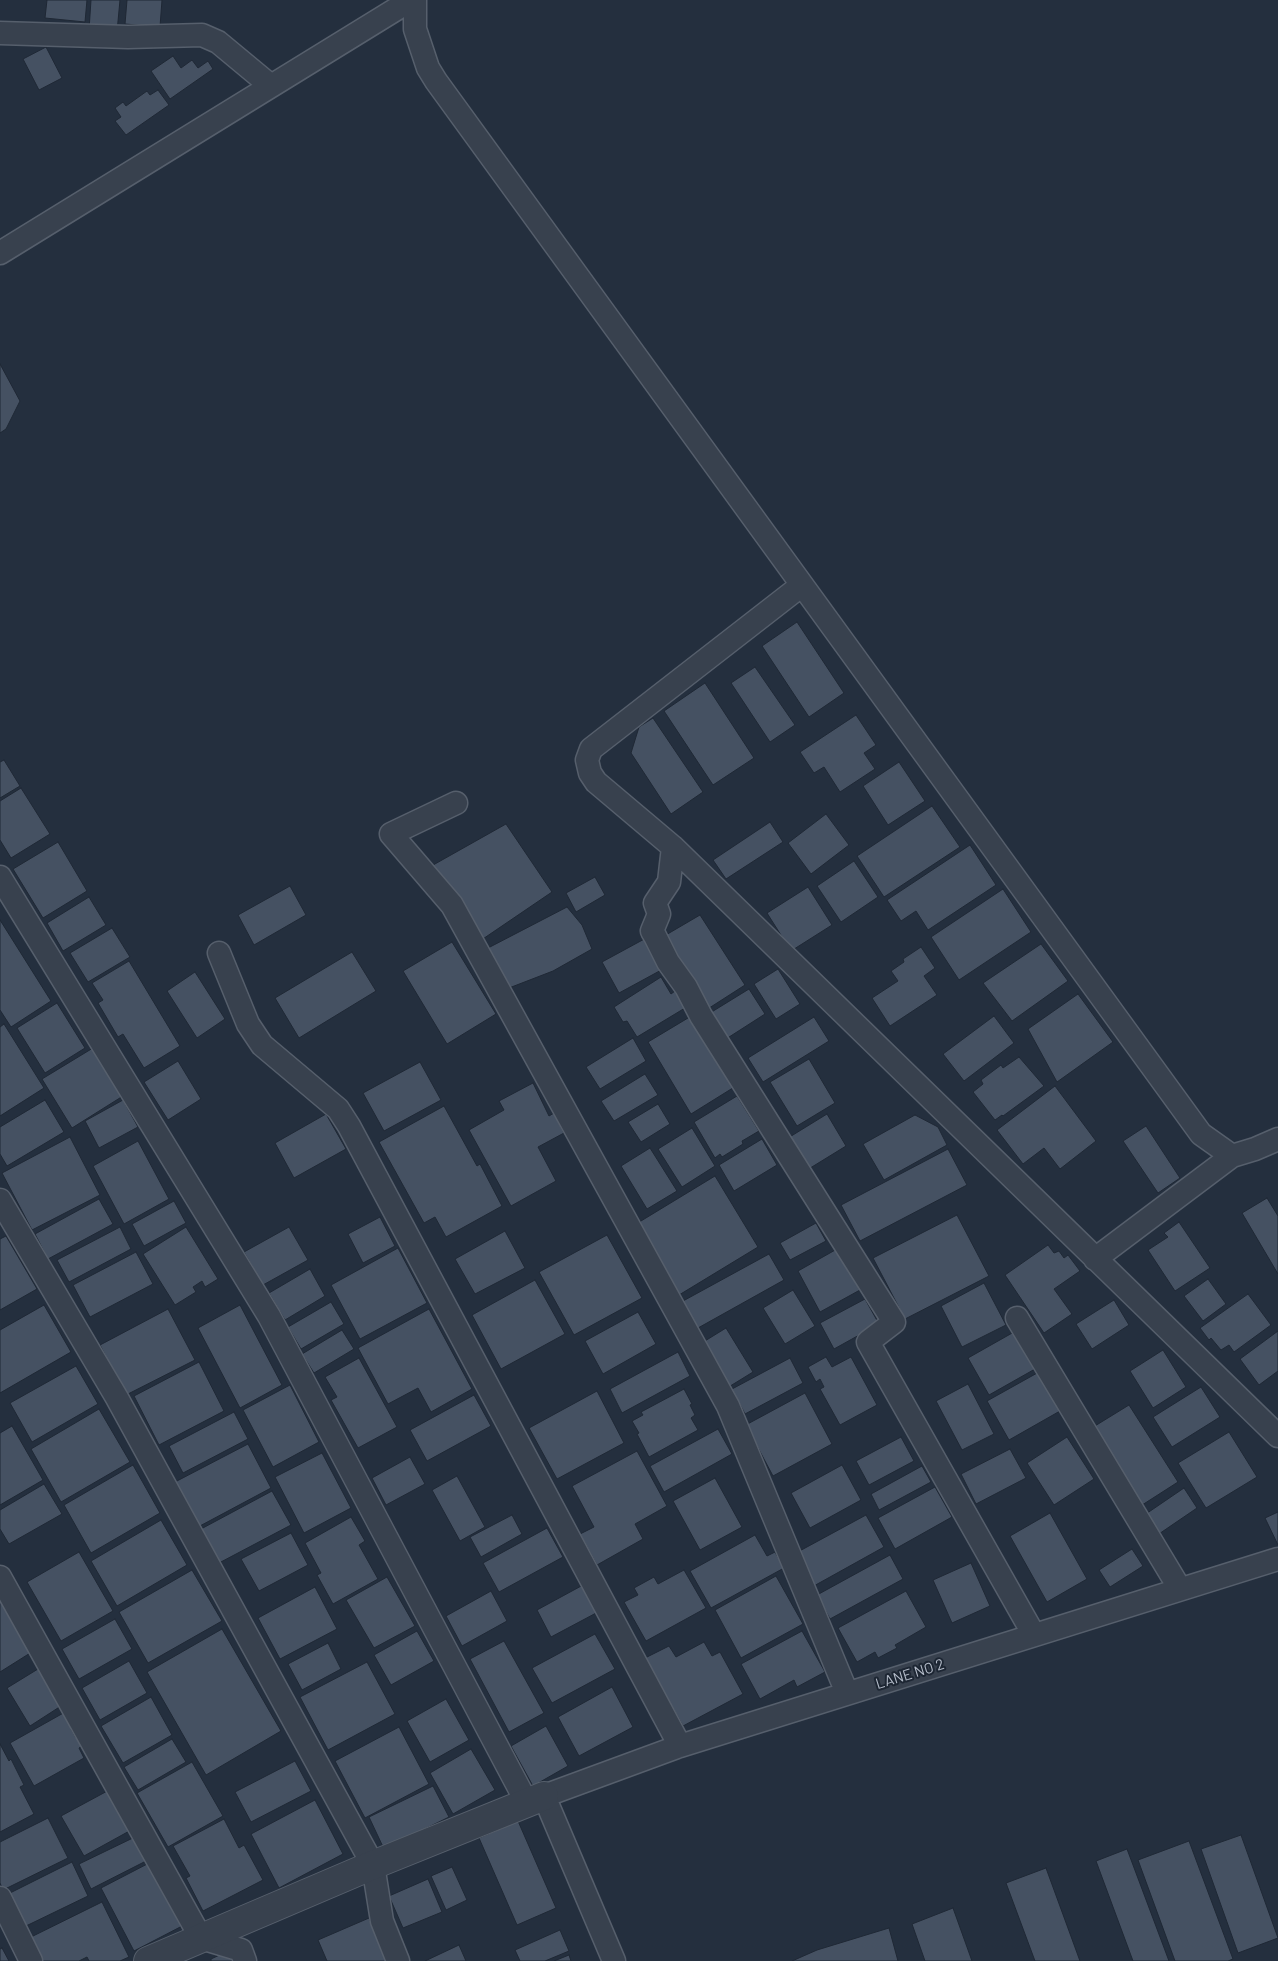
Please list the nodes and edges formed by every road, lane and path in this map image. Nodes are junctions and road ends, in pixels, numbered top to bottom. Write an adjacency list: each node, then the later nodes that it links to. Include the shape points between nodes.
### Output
1 (411, 0): 4 (street)
2 (415, 0): 6 (street, via 415,29 428,68)
3 (0, 33): 4 (street, via 202,35 218,42)
4 (271, 86): 5 (street)
5 (0, 253)
6 (802, 585): 8 (street, via 590,749 587,760 596,782); 12 (street, via 1201,1134)
7 (456, 803): 21 (street, via 391,834 452,905 728,1406)
8 (673, 847): 14 (street); 20 (street, via 669,882 655,903 659,914 652,931 706,1024 894,1322 868,1342)
9 (0, 877): 23 (street, via 269,1316)
10 (220, 953): 22 (street, via 248,1024 262,1045 338,1109 349,1126)
11 (1278, 1139): 12 (street)
12 (1232, 1156): 14 (street)
13 (0, 1200): 24 (street, via 117,1398)
14 (1095, 1258): 16 (street)
15 (1017, 1318): 19 (street)
16 (1278, 1436)
17 (1278, 1559): 19 (street, LANE NO 2)
18 (0, 1577): 26 (street)
19 (1180, 1589): 20 (street, LANE NO 2)
20 (1034, 1635): 21 (street, LANE NO 2)
21 (847, 1694): 22 (street, LANE NO 2)
22 (680, 1746): 23 (street, LANE NO 2)
23 (535, 1800): 24 (street); 31 (street)
24 (373, 1865): 26 (street); 30 (street, via 382,1921)
25 (0, 1898): 27 (street)
26 (201, 1938): 28 (street); 29 (street, via 241,1950)
27 (30, 1961)
28 (148, 1961)
29 (245, 1961)
30 (398, 1961)
31 (614, 1961)

